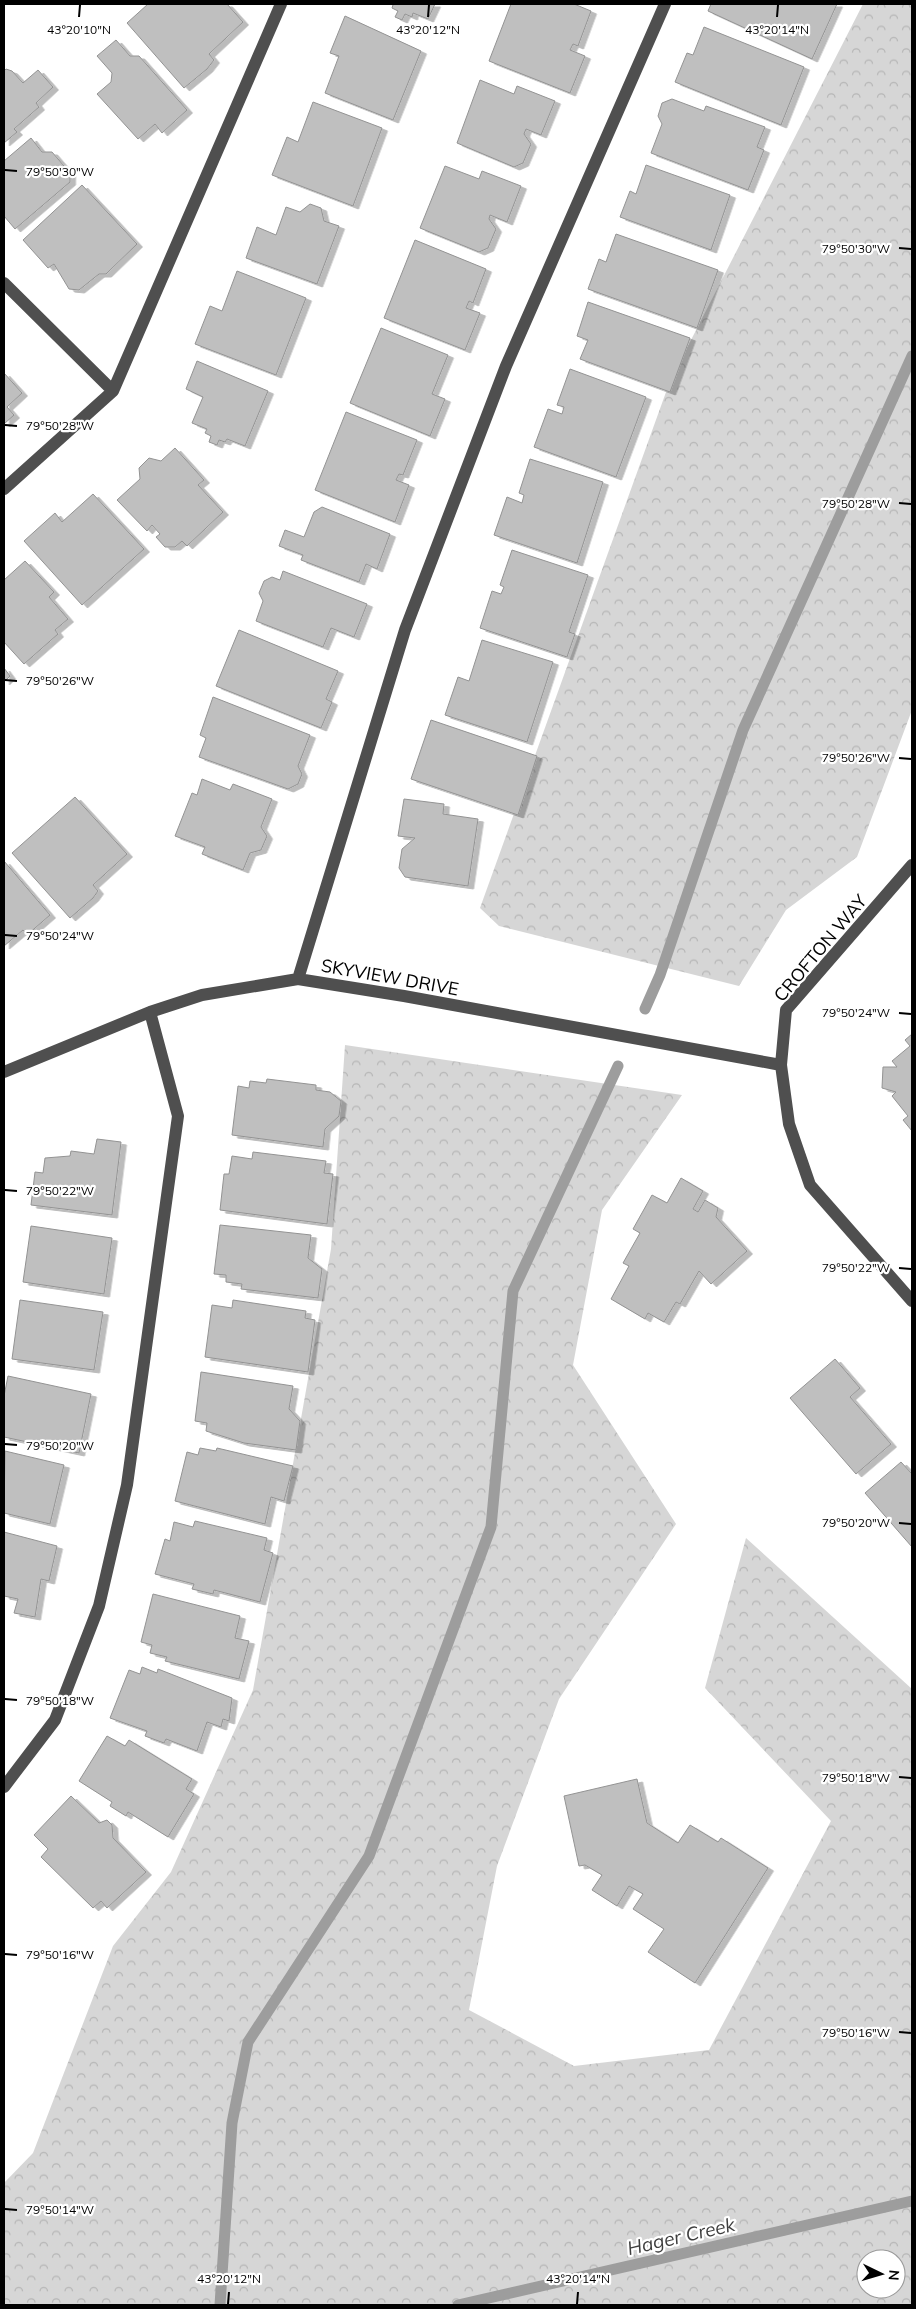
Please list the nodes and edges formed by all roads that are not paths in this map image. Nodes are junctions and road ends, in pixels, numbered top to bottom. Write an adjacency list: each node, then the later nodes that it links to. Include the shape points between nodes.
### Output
1 (281, 4): 4 (street)
2 (665, 4): 7 (street, via 506,366 405,630)
3 (4, 283): 4 (street)
4 (112, 391): 5 (street)
5 (4, 489)
6 (912, 865): 9 (street, CROFTON WAY, via 786,1010)
7 (298, 979): 8 (street, SKYVIEW DRIVE, via 202,995); 9 (street, SKYVIEW DRIVE)
8 (150, 1012): 10 (street, SKYVIEW DRIVE); 12 (street, via 178,1116 127,1485 99,1606 55,1720)
9 (781, 1064): 11 (street, CROFTON WAY, via 789,1124 810,1185)
10 (4, 1072)
11 (912, 1301)
12 (4, 1787)

